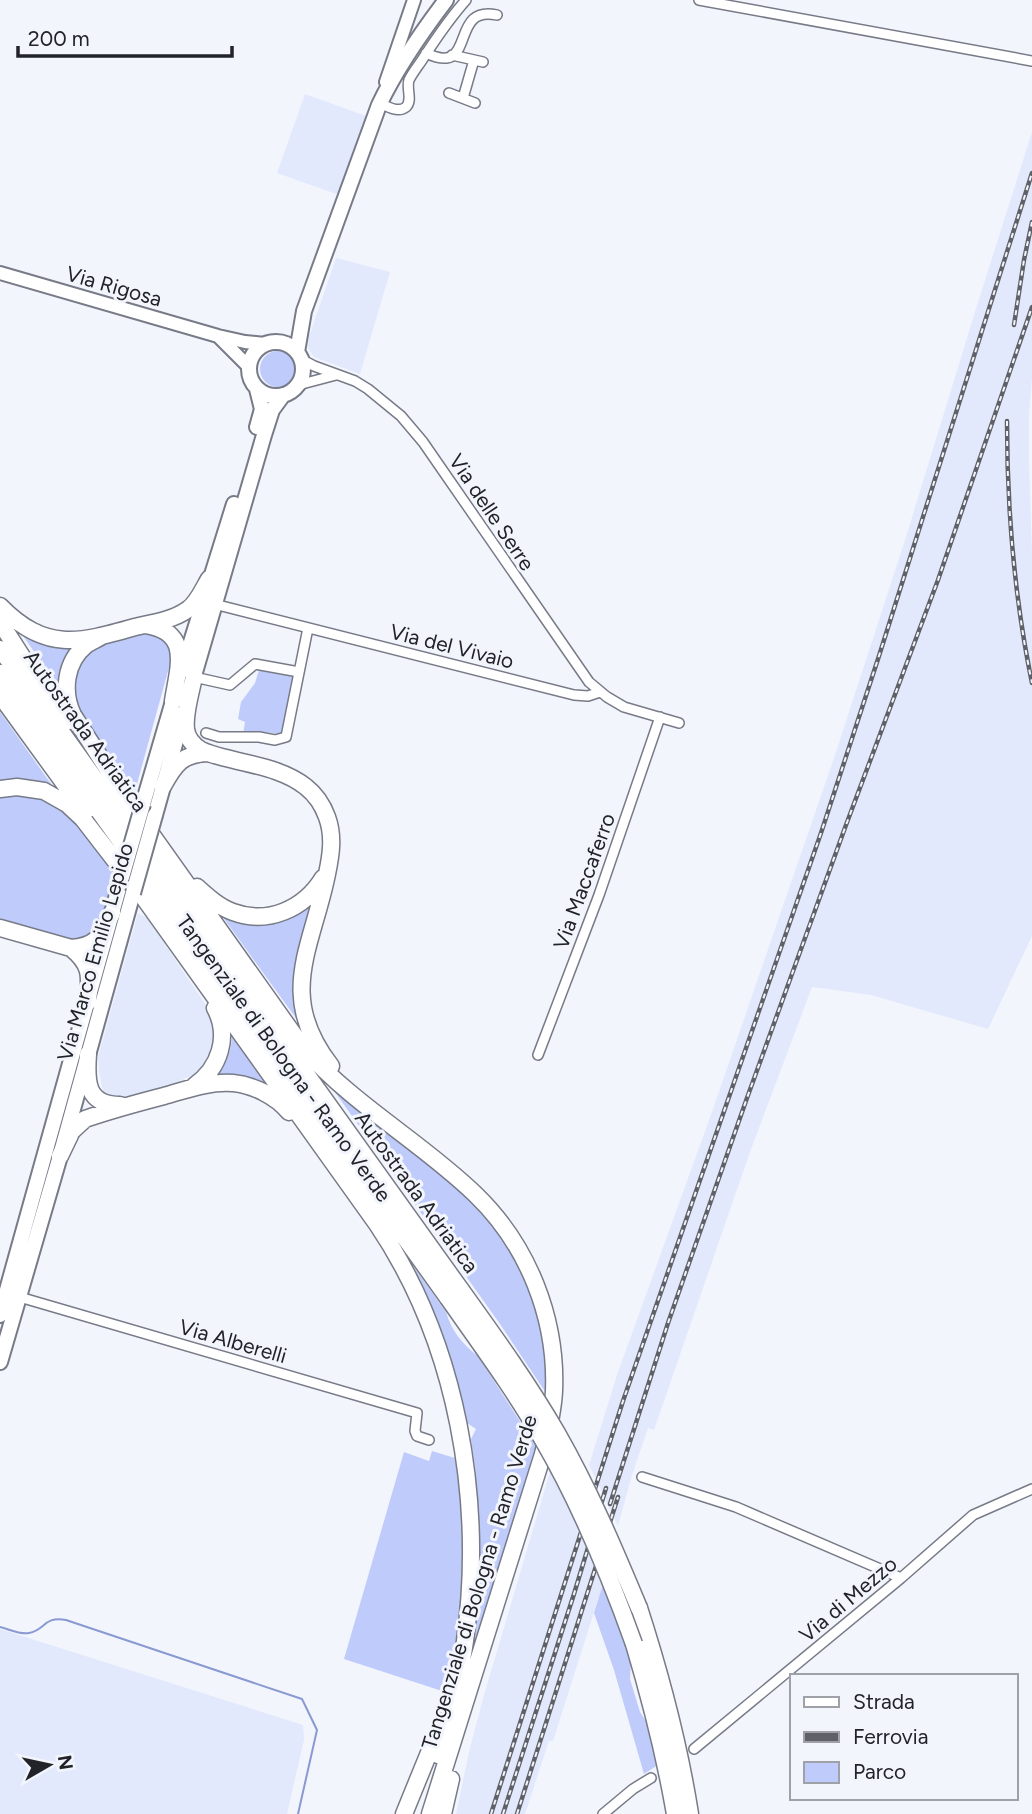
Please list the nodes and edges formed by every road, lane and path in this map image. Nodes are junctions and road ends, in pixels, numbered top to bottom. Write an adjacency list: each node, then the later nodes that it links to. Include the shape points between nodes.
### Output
1 (414, 0): 13 (main road)
2 (446, 0): 13 (main road, via 388,84)
3 (457, 0): 13 (main road)
4 (466, 0): 7 (street)
5 (699, 0): 9 (street)
6 (496, 15): 8 (street, via 475,16)
7 (426, 53): 8 (street, via 437,58); 13 (street, via 408,83 407,106 394,110)
8 (452, 55): 11 (street, via 479,61)
9 (1032, 61)
10 (449, 93): 11 (street)
11 (463, 98): 12 (street)
12 (475, 103)
13 (382, 105): 15 (main road)
14 (0, 273): 16 (main road, Via Rigosa)
15 (304, 311): 17 (main road, via 290,330); 18 (main road)
16 (218, 336): 17 (main road, Via Rigosa); 19 (main road, Via Rigosa)
17 (271, 343): 18 (main road, via 284,343); 19 (main road, via 254,353)
18 (299, 355): 20 (street, Via delle Serre); 21 (main road, via 303,372)
19 (248, 366): 22 (main road)
20 (336, 375): 21 (street); 35 (street, Via delle Serre, via 368,389 410,425 583,676)
21 (298, 385): 23 (main road)
22 (257, 389): 23 (main road, via 269,396); 24 (main road, Via Marco Emilio Lepido, via 262,409)
23 (283, 395): 25 (main road, Via Marco Emilio Lepido, via 272,410)
24 (209, 579): 28 (highway, via 190,608); 37 (main road, Via Marco Emilio Lepido)
25 (214, 604): 29 (street, Via del Vivaio); 34 (main road, Via Marco Emilio Lepido)
26 (0, 606): 30 (highway, via 28,628 58,640)
27 (0, 622): 44 (highway)
28 (144, 625): 30 (highway); 37 (highway, via 168,633 177,645)
29 (308, 628): 33 (street); 35 (street, Via del Vivaio, via 583,697)
30 (102, 636): 44 (highway, via 87,645 71,666 67,700)
31 (1, 650): 60 (highway, Autostrada Adriatica)
32 (0, 673): 60 (highway, Autostrada Adriatica)
33 (299, 673): 34 (street, via 255,664 230,685); 40 (street, via 286,737 275,740)
34 (194, 677): 41 (highway, via 186,732 194,745); 42 (main road, Via Marco Emilio Lepido)
35 (600, 692): 38 (street, via 624,707)
36 (0, 695): 46 (highway)
37 (173, 701): 44 (main road, Via Marco Emilio Lepido)
38 (660, 718): 39 (street); 54 (street, Via Maccaferro)
39 (678, 723)
40 (206, 733)
41 (208, 753): 42 (highway, via 183,758); 47 (highway, via 275,771 305,786 329,824)
42 (163, 786): 53 (main road, Via Marco Emilio Lepido, bridge)
43 (0, 789): 46 (highway, via 37,789 59,799 83,819)
44 (136, 803): 45 (highway, Tangenziale di Bologna - Ramo Verde); 49 (main road, Via Marco Emilio Lepido, bridge)
45 (159, 846): 47 (highway, via 212,901 245,916 275,915 305,901); 57 (highway, Tangenziale di Bologna - Ramo Verde, via 304,1049 351,1095)
46 (116, 861): 48 (highway, Tangenziale di Bologna - Ramo Verde)
47 (329, 867): 57 (highway, via 302,974 306,1020 335,1072)
48 (150, 906): 55 (highway, via 221,1023 222,1045 216,1063); 59 (highway, Tangenziale di Bologna - Ramo Verde)
49 (112, 913): 51 (highway, via 96,940); 52 (main road, Via Marco Emilio Lepido)
50 (0, 928): 51 (highway)
51 (71, 948): 52 (highway, via 89,970)
52 (88, 1002): 61 (main road, Via Marco Emilio Lepido)
53 (88, 1054): 56 (highway, via 87,1080 92,1094 111,1105); 58 (main road, Via Marco Emilio Lepido)
54 (538, 1055)
55 (190, 1089): 56 (highway); 59 (highway, via 233,1083 264,1093 286,1108)
56 (137, 1104): 58 (highway, via 85,1119 72,1131)
57 (412, 1142): 68 (highway, Tangenziale di Bologna - Ramo Verde, via 475,1193 506,1230 538,1289 552,1343 551,1421)
58 (60, 1156): 61 (main road, Via Marco Emilio Lepido)
59 (339, 1172): 69 (highway, Tangenziale di Bologna - Ramo Verde, via 408,1276 434,1339 453,1405 465,1466 470,1530)
60 (454, 1294): 77 (highway, Autostrada Adriatica, bridge, via 544,1440 598,1549 651,1702); 78 (highway, Autostrada Adriatica, bridge, via 535,1397 602,1521 639,1608 666,1698)
61 (12, 1295): 62 (main road, Via Marco Emilio Lepido); 63 (main road, Via Marco Emilio Lepido); 64 (street, Via Alberelli, via 417,1413 417,1436)
62 (0, 1315)
63 (0, 1362)
64 (429, 1440)
65 (642, 1477): 67 (street, via 736,1507)
66 (1032, 1489): 67 (street, Via di Mezzo, via 973,1515)
67 (901, 1578): 70 (street, Via di Mezzo)
68 (487, 1632): 74 (highway, Tangenziale di Bologna - Ramo Verde); 75 (highway)
69 (463, 1653): 72 (highway); 73 (highway, Tangenziale di Bologna - Ramo Verde)
70 (694, 1749)
71 (651, 1778): 76 (street)
72 (404, 1814)
73 (419, 1814)
74 (430, 1814)
75 (443, 1814)
76 (603, 1814)
77 (674, 1814)
78 (690, 1814)

